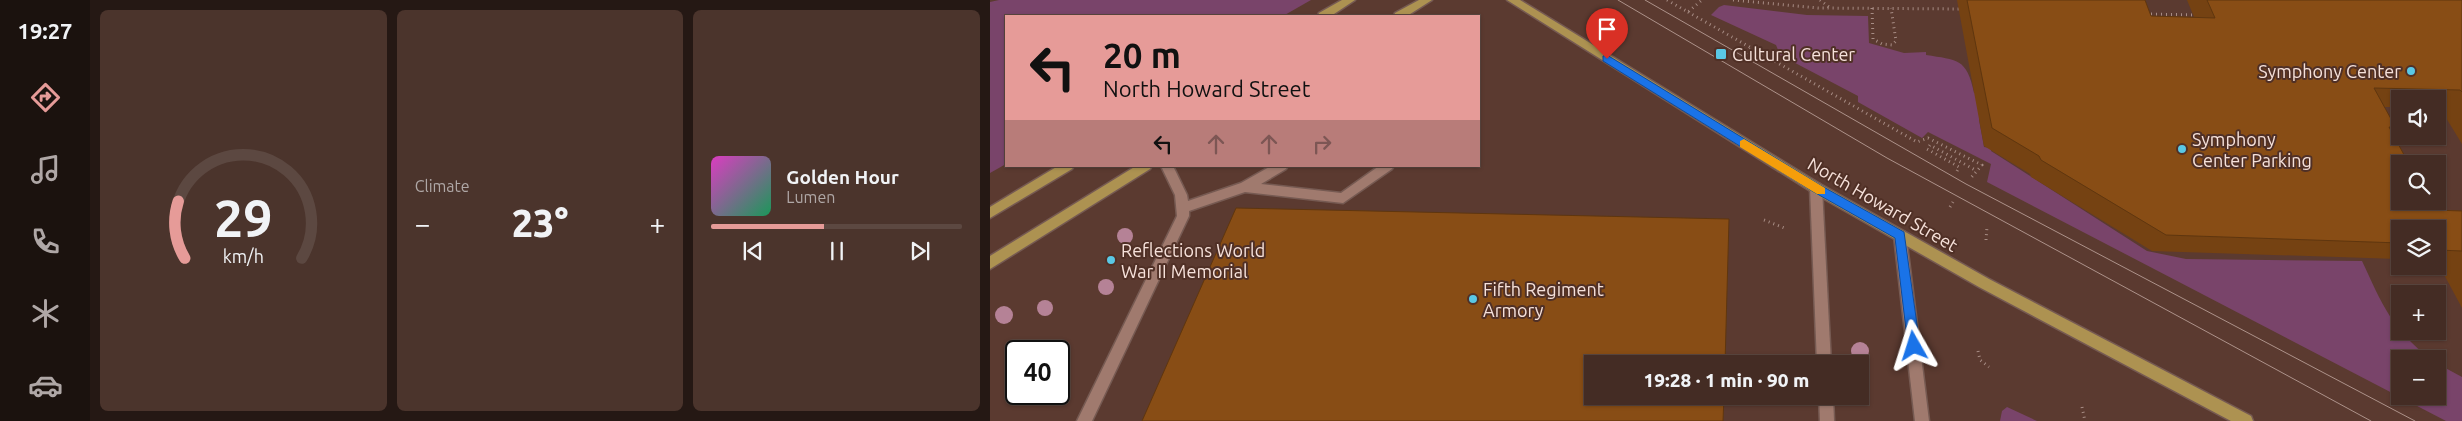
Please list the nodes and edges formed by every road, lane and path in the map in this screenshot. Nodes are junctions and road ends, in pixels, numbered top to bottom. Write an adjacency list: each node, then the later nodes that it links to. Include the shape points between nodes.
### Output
1 (1350, 0): 14 (main road)
2 (1426, 0): 15 (main road)
3 (1512, 0): 28 (main road, North Howard Street)
4 (1667, 0): 12 (path)
5 (1702, 0): 12 (path)
6 (1733, 0): 8 (path, via 1802,8)
7 (1820, 0): 8 (path)
8 (1828, 7): 9 (path)
9 (1872, 8): 10 (path); 10 (path, via 1873,39 1882,44 1892,44 1896,42 1896,33)
10 (1891, 8): 11 (path)
11 (1967, 10)
12 (1688, 12): 17 (path)
13 (2144, 14): 16 (path)
14 (1325, 15)
15 (1401, 15)
16 (2201, 15)
17 (1752, 48): 18 (path); 25 (path, via 1917,142 1928,138 1982,165)
18 (1746, 53)
19 (1066, 167): 32 (main road)
20 (1144, 167): 38 (main road)
21 (1167, 167): 31 (street, via 1181,195)
22 (1280, 167): 27 (street)
23 (1387, 167): 27 (street, via 1343,198)
24 (1957, 171): 25 (path, via 1959,167 1927,149 1930,145)
25 (1977, 171): 26 (path)
26 (1970, 179)
27 (1245, 186): 31 (street)
28 (1816, 188): 36 (main road, North Howard Street); 40 (street)
29 (1953, 202): 30 (path)
30 (1950, 206)
31 (1182, 208): 44 (street, via 1183,216)
32 (990, 213)
33 (1764, 220): 35 (path)
34 (1987, 227): 37 (path)
35 (1787, 229)
36 (1900, 236): 46 (street); 48 (main road, North Howard Street)
37 (1986, 240)
38 (990, 263)
39 (1978, 351): 41 (path, via 1980,360)
40 (1824, 355)
41 (1989, 367)
42 (1826, 405): 45 (street)
43 (2082, 407): 47 (path)
44 (1084, 421)
45 (1827, 421)
46 (1922, 421)
47 (2084, 421)
48 (2246, 421)

